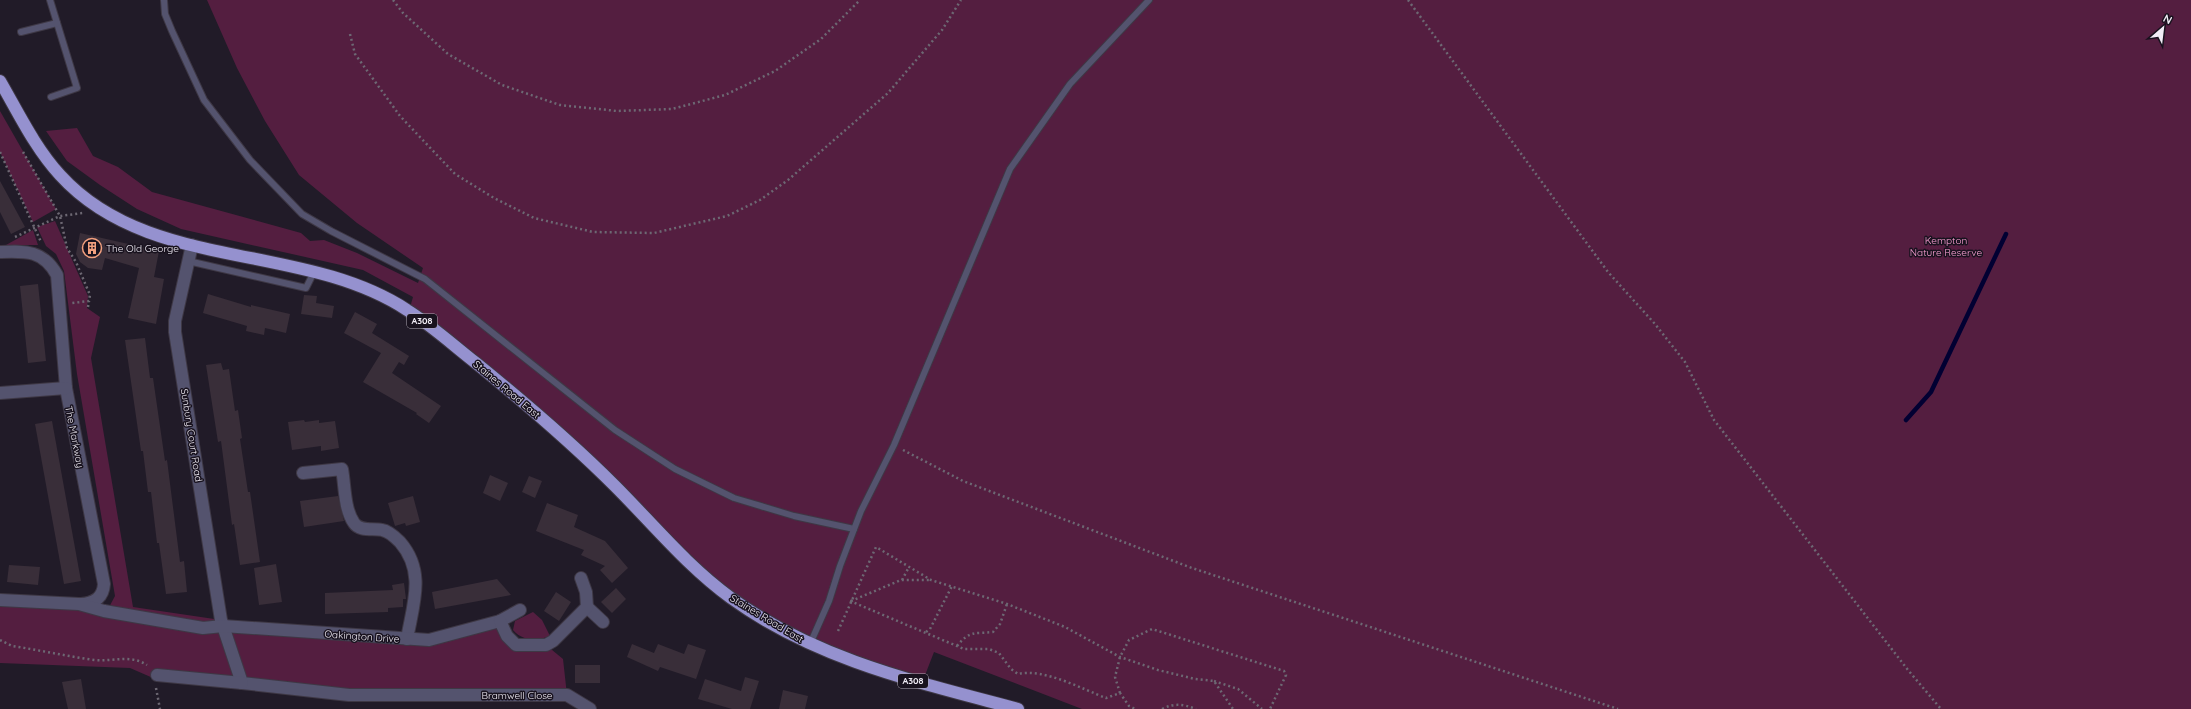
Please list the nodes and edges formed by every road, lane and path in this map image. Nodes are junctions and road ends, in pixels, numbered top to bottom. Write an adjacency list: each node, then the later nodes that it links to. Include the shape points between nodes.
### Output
1 (50, 0): 8 (lane)
2 (164, 0): 30 (lane, via 165,14 204,100 250,160 302,214 425,279 615,430 675,469 734,498 794,516)
3 (392, 0): 4 (path, via 448,54 502,85 560,105 617,112 672,109 725,95 775,72 821,39)
4 (860, 0)
5 (961, 0): 10 (path, via 942,30 888,93 788,180 760,200 727,216 654,233 593,232 534,218 455,174 400,116 355,54)
6 (1149, 0): 28 (lane, via 1070,84 1010,169)
7 (1408, 0): 66 (path, via 1608,272 1685,362 1714,420)
8 (57, 23): 9 (lane); 12 (lane, via 77,88)
9 (21, 32)
10 (350, 34)
11 (0, 81): 15 (highway, Staines Road East / A308, via 43,153 60,175)
12 (51, 97)
13 (22, 150): 16 (path)
14 (0, 152): 17 (path)
15 (101, 210): 16 (path); 18 (highway, Staines Road East / A308, via 133,226)
16 (60, 216): 17 (path); 23 (path, via 67,248 76,262 90,296)
17 (35, 226): 19 (path, via 3,244); 20 (path, via 42,244)
18 (192, 245): 21 (street, Sunbury Court Road); 22 (highway, Staines Road East / A308)
19 (1, 252): 20 (street, via 33,253)
20 (43, 257): 24 (street, The Markway, via 57,275)
21 (188, 261): 22 (lane, via 306,288); 44 (street, Sunbury Court Road, via 175,332)
22 (314, 272): 49 (highway, Staines Road East / A308, via 354,284 409,311 512,393 577,449 686,561 731,598)
23 (89, 301): 24 (path); 25 (path)
24 (59, 304): 26 (street, The Markway)
25 (88, 307)
26 (66, 388): 27 (street); 38 (street, The Markway, via 104,584 103,592 98,599)
27 (0, 393)
28 (894, 445): 30 (lane); 65 (path, via 963,481 1192,568)
29 (303, 473): 47 (street, via 342,469 349,515 354,524 369,530 384,530 396,538 404,548 417,577)
30 (854, 529): 49 (lane, via 829,601)
31 (909, 567): 33 (path); 34 (path); 37 (path, via 876,547)
32 (581, 578): 40 (street, via 586,592)
33 (901, 580): 34 (path); 37 (path)
34 (931, 580): 35 (path)
35 (952, 586): 39 (path); 46 (path)
36 (0, 600): 38 (street, Oakington Drive)
37 (850, 601): 45 (path); 46 (path)
38 (79, 604): 44 (street, Oakington Drive, via 104,611 203,628)
39 (1007, 604): 50 (path, via 1000,624 993,632 972,632); 51 (path, via 1065,627)
40 (587, 607): 42 (street, via 546,645 516,645 507,636); 43 (street)
41 (520, 610): 42 (street, Oakington Drive)
42 (500, 621): 47 (street, Oakington Drive, via 429,640)
43 (603, 622)
44 (222, 626): 47 (street, Oakington Drive); 54 (street)
45 (838, 631)
46 (926, 633): 50 (path)
47 (407, 639)
48 (0, 640): 52 (path, via 12,646 96,660 132,658 149,667)
49 (810, 644): 58 (highway, Staines Road East / A308, via 871,669)
50 (957, 646): 55 (path, via 964,649 989,649 999,653 1018,674 1029,671 1106,698)
51 (1120, 657): 53 (path, via 1158,670); 55 (path, via 1115,677); 64 (path, via 1129,640 1152,629 1279,668 1286,676)
52 (155, 675): 54 (street); 56 (path)
53 (1214, 681): 62 (path); 63 (path, via 1238,689)
54 (242, 683): 57 (street, Bramwell Close, via 349,695 567,695)
55 (1120, 693): 59 (path, via 1129,706)
56 (160, 709)
57 (590, 709)
58 (1018, 709)
59 (1135, 709)
60 (1162, 709): 61 (path, via 1171,704 1184,704)
61 (1196, 709)
62 (1233, 709)
63 (1262, 709)
64 (1270, 709)
65 (1618, 709)
66 (1941, 709)

